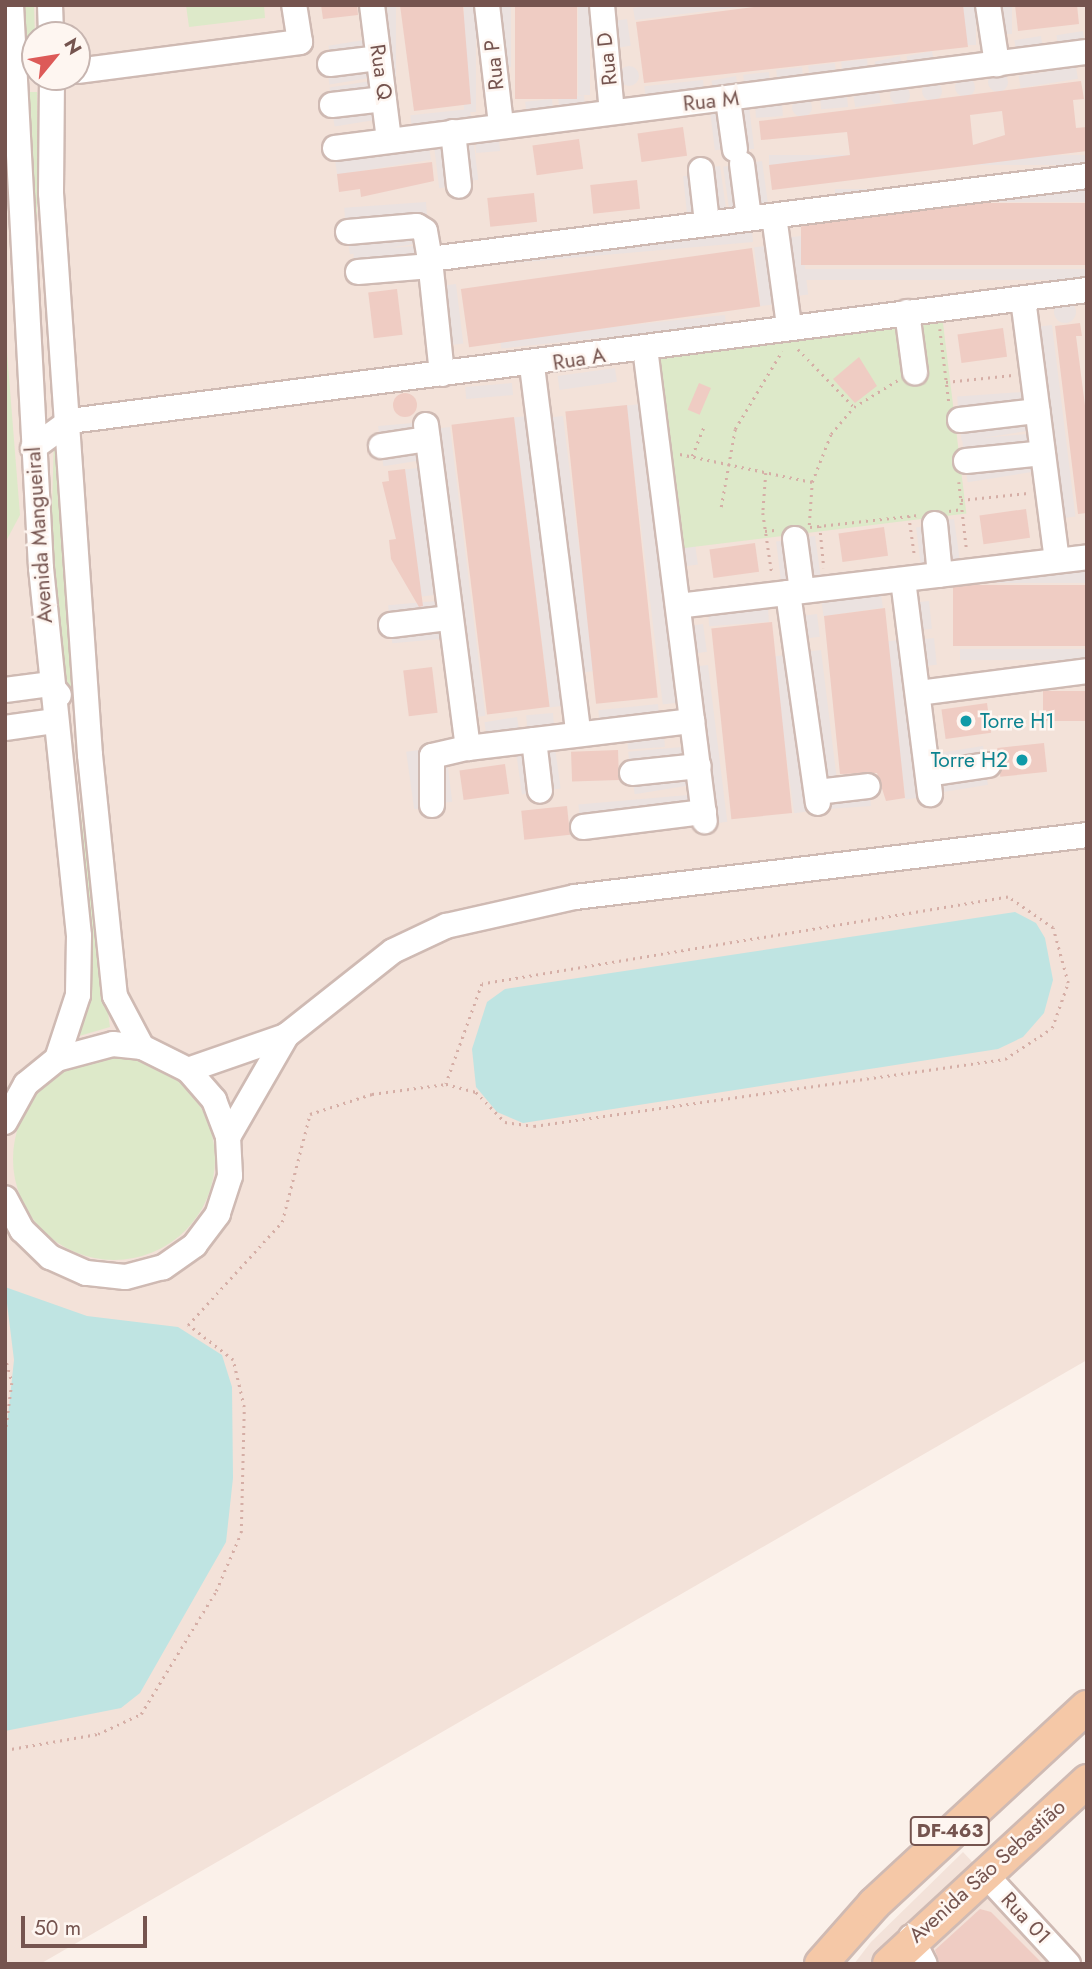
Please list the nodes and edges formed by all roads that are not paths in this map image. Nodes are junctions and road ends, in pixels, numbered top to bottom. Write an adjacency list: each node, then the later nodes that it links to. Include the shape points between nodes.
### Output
1 (11, 5): 12 (street, Avenida Mangueiral)
2 (294, 5): 11 (street, via 300,42)
3 (372, 5): 8 (street, Rua Q)
4 (487, 5): 18 (street, Rua P)
5 (601, 5): 17 (street, Rua D)
6 (989, 5): 10 (street)
7 (1087, 52): 10 (street, Rua M)
8 (378, 58): 9 (street); 14 (street, Rua Q)
9 (330, 64)
10 (998, 64): 15 (street, Rua M)
11 (91, 69)
12 (18, 78): 25 (street, Avenida Mangueiral)
13 (52, 91): 26 (street, Avenida Mangueiral)
14 (384, 99): 16 (street); 20 (street, Rua Q)
15 (728, 100): 17 (street, Rua M); 28 (street)
16 (332, 106)
17 (612, 112): 18 (street, Rua M)
18 (501, 125): 19 (street, Rua M)
19 (453, 132): 20 (street, Rua M); 24 (street)
20 (389, 139): 21 (street, Rua M)
21 (335, 148)
22 (701, 170): 29 (street)
23 (1087, 176): 27 (street)
24 (459, 186)
25 (16, 187): 26 (street, via 30,200); 45 (street, Avenida Mangueiral)
26 (51, 193): 43 (street, Avenida Mangueiral)
27 (774, 216): 28 (street); 36 (street)
28 (749, 218): 29 (street)
29 (707, 223): 31 (street)
30 (348, 232): 31 (street, via 417,226 425,231)
31 (431, 262): 32 (street); 40 (street)
32 (358, 272)
33 (1087, 290): 34 (street, Rua A)
34 (1023, 299): 35 (street, Rua A); 41 (street)
35 (907, 312): 36 (street, Rua A); 39 (street)
36 (789, 326): 37 (street, Rua A)
37 (645, 348): 38 (street, Rua A); 54 (street)
38 (532, 366): 40 (street, Rua A); 64 (street)
39 (915, 372)
40 (442, 374): 43 (street, Rua A)
41 (1037, 411): 42 (street); 46 (street)
42 (960, 420)
43 (71, 421): 45 (street); 67 (street, Avenida Mangueiral)
44 (381, 446): 55 (street, via 427,432)
45 (33, 448): 58 (street, Avenida Mangueiral)
46 (1043, 453): 47 (street); 51 (street)
47 (966, 461)
48 (931, 517): 52 (street)
49 (798, 531): 53 (street)
50 (1087, 557): 51 (street)
51 (1057, 560): 52 (street)
52 (920, 578): 53 (street); 60 (street)
53 (798, 592): 54 (street); 71 (street, via 817,798)
54 (678, 606): 61 (street)
55 (448, 618): 56 (street); 66 (street)
56 (391, 625)
57 (1087, 671): 60 (street)
58 (50, 684): 59 (street); 62 (street, Avenida Mangueiral); 67 (street, via 71,711)
59 (5, 690)
60 (918, 693): 68 (street, via 929,784)
61 (692, 721): 64 (street); 69 (street)
62 (54, 722): 63 (street); 78 (street, Avenida Mangueiral, via 79,936 78,995)
63 (5, 728)
64 (578, 732): 65 (street)
65 (534, 740): 66 (street); 72 (street)
66 (468, 748): 73 (street, via 432,756)
67 (90, 755): 77 (street, Avenida Mangueiral, via 115,996)
68 (988, 765)
69 (699, 766): 70 (street); 74 (street, via 705,816)
70 (632, 773)
71 (868, 786)
72 (540, 791)
73 (432, 805)
74 (583, 827)
75 (1087, 835): 76 (street, via 507,909 446,926 393,951)
76 (287, 1035): 79 (street); 81 (street)
77 (142, 1047): 78 (street, via 84,1048); 79 (street)
78 (57, 1059): 80 (street, via 26,1084)
79 (188, 1070): 81 (street, via 214,1100)
80 (5, 1122)
81 (228, 1137): 82 (street, via 230,1176 218,1213 195,1245 163,1267 125,1277 86,1273 50,1257 22,1230)
82 (5, 1198)
83 (1087, 1707): 87 (main road, DF-463, via 900,1878)
84 (1087, 1782): 85 (main road, Avenida São Sebastião / DF-463)
85 (984, 1873): 86 (main road, Avenida São Sebastião / DF-463); 89 (street, Rua 01)
86 (918, 1951): 88 (main road, Avenida São Sebastião / DF-463)
87 (821, 1964)
88 (889, 1964)
89 (1068, 1964)

